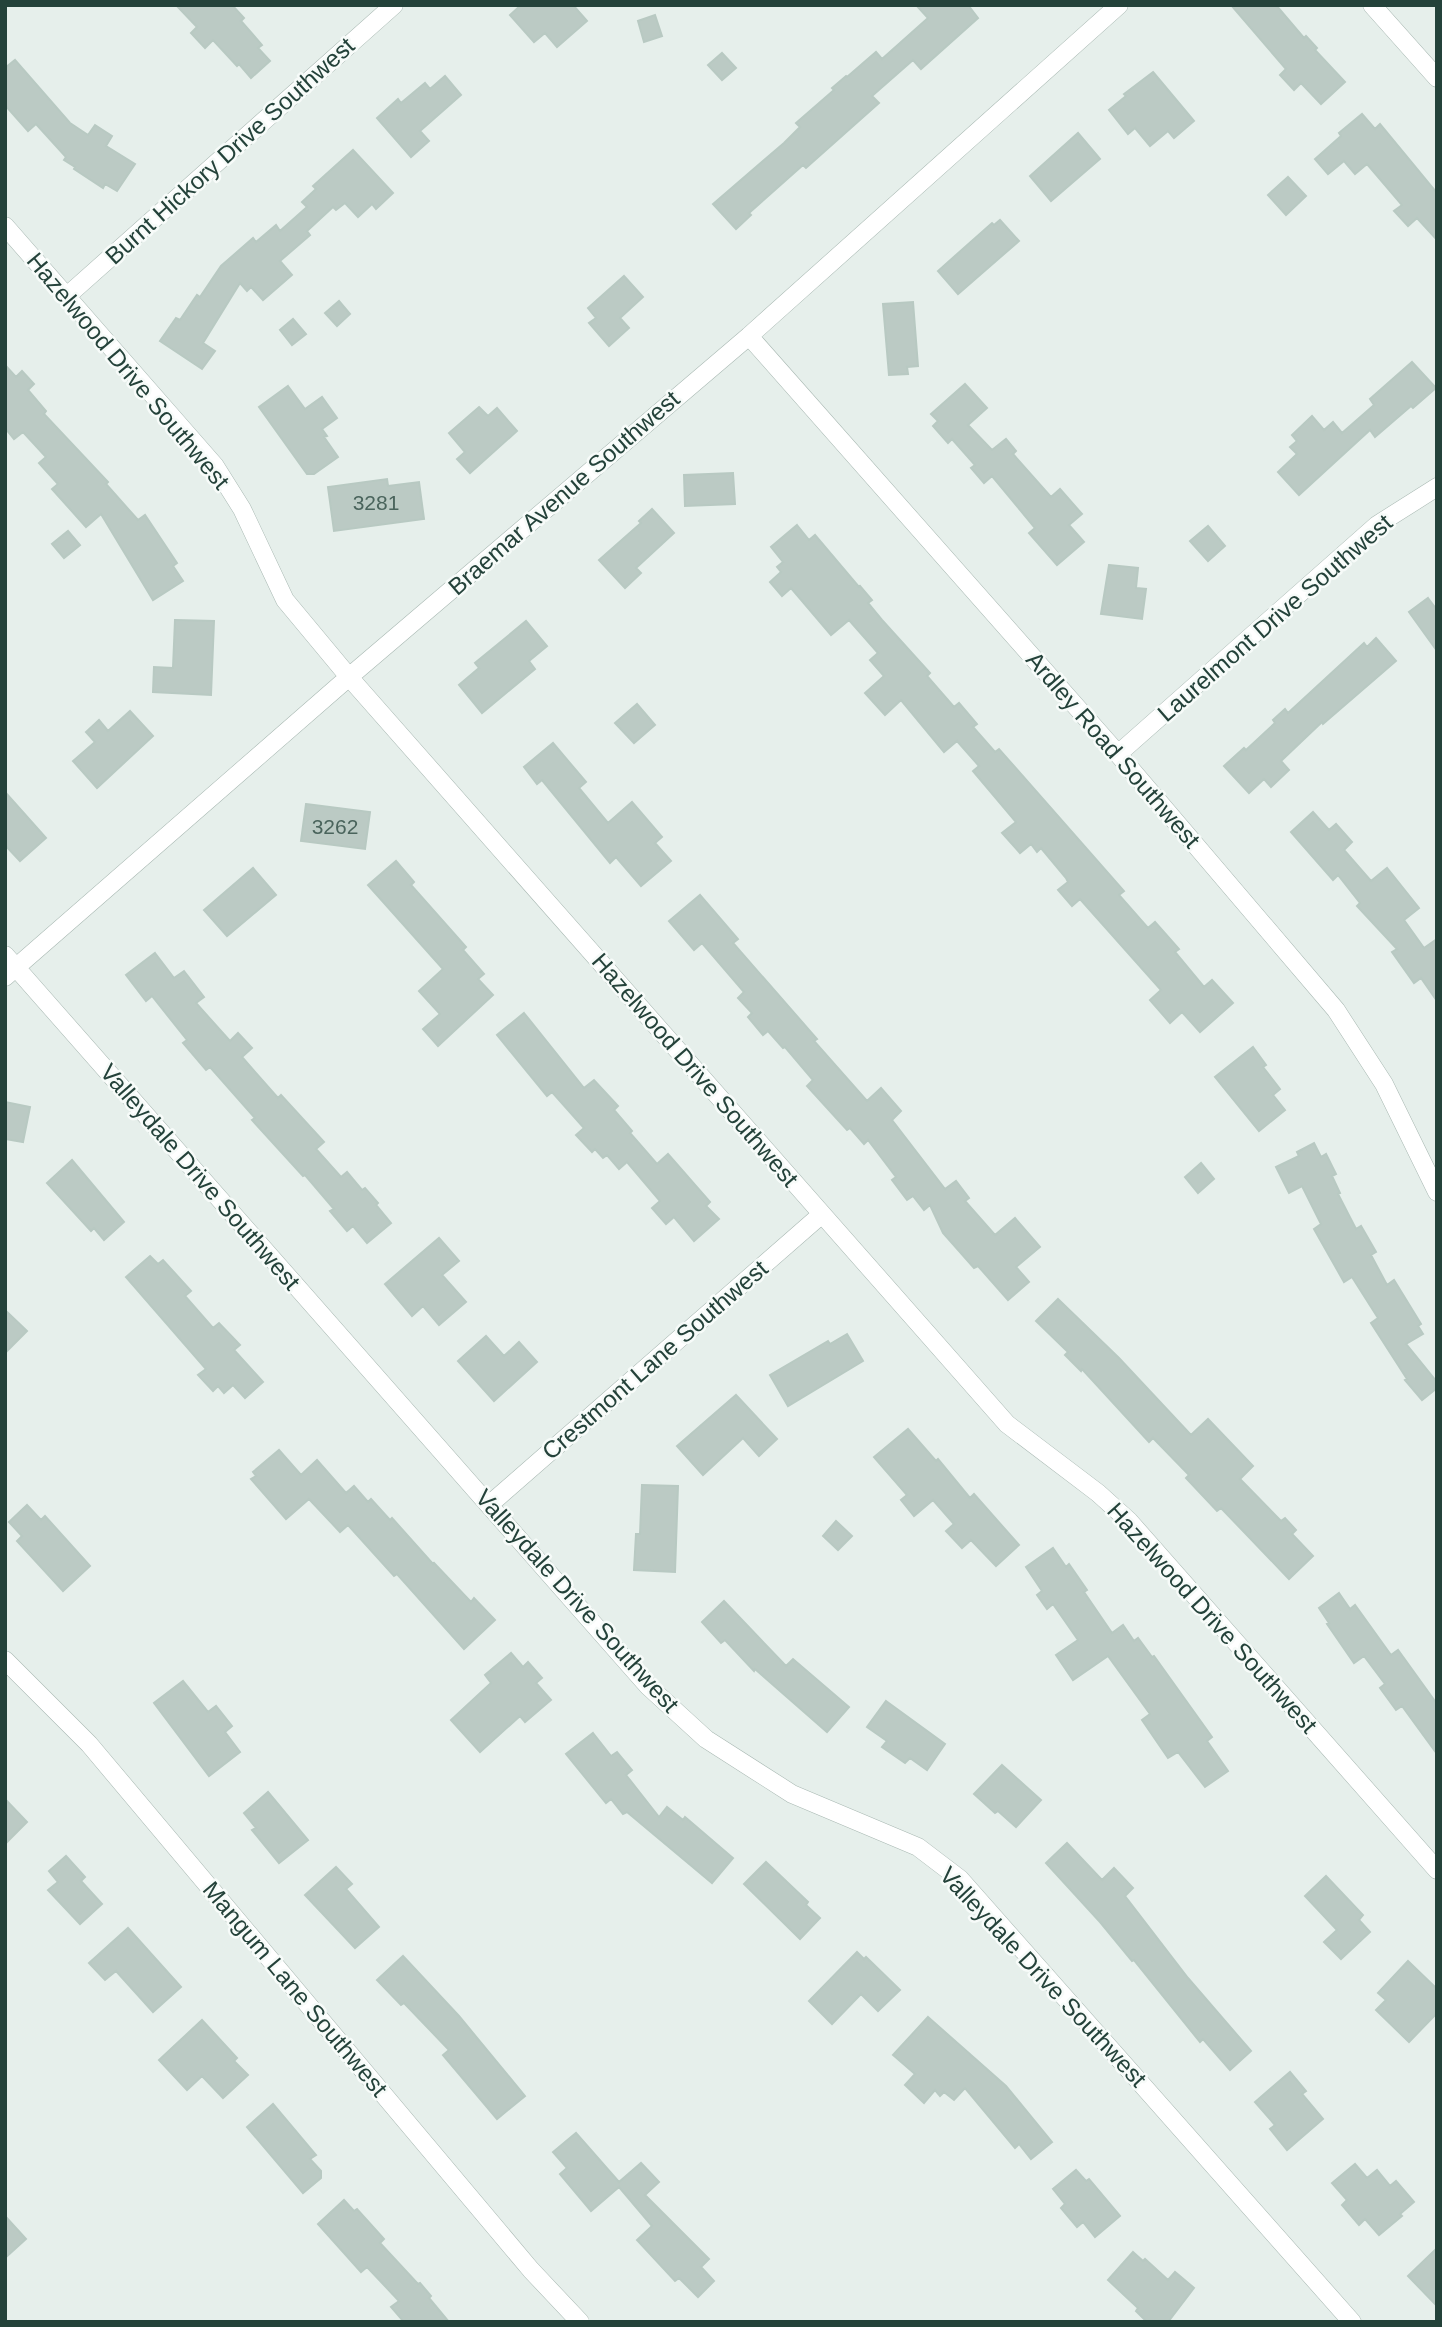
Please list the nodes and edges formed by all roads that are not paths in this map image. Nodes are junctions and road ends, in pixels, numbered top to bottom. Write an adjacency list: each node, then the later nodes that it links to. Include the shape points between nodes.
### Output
1 (394, 5): 6 (street, Burnt Hickory Drive Southwest)
2 (1119, 5): 7 (street, Braemar Avenue Southwest)
3 (1372, 5): 4 (street)
4 (1437, 78)
5 (5, 226): 6 (street, Hazelwood Drive Southwest)
6 (67, 296): 9 (street, Hazelwood Drive Southwest, via 215,466 242,509 285,600)
7 (749, 336): 9 (street, Braemar Avenue Southwest); 10 (street, Ardley Road Southwest)
8 (1437, 487): 10 (street, Laurelmont Drive Southwest, via 1377,525)
9 (349, 677): 11 (street, Braemar Avenue Southwest); 13 (street, Hazelwood Drive Southwest)
10 (1118, 754): 12 (street, Ardley Road Southwest, via 1336,1010 1384,1084)
11 (9, 967): 14 (street, Valleydale Drive Southwest)
12 (1437, 1192)
13 (822, 1214): 14 (street, Crestmont Lane Southwest); 16 (street, Hazelwood Drive Southwest, via 1007,1424 1129,1521)
14 (489, 1505): 18 (street, Valleydale Drive Southwest, via 648,1686 706,1740 792,1794 918,1847 960,1879)
15 (5, 1660): 17 (street, Mangum Lane Southwest, via 89,1744 531,2270)
16 (1437, 1870)
17 (580, 2322)
18 (1352, 2322)

